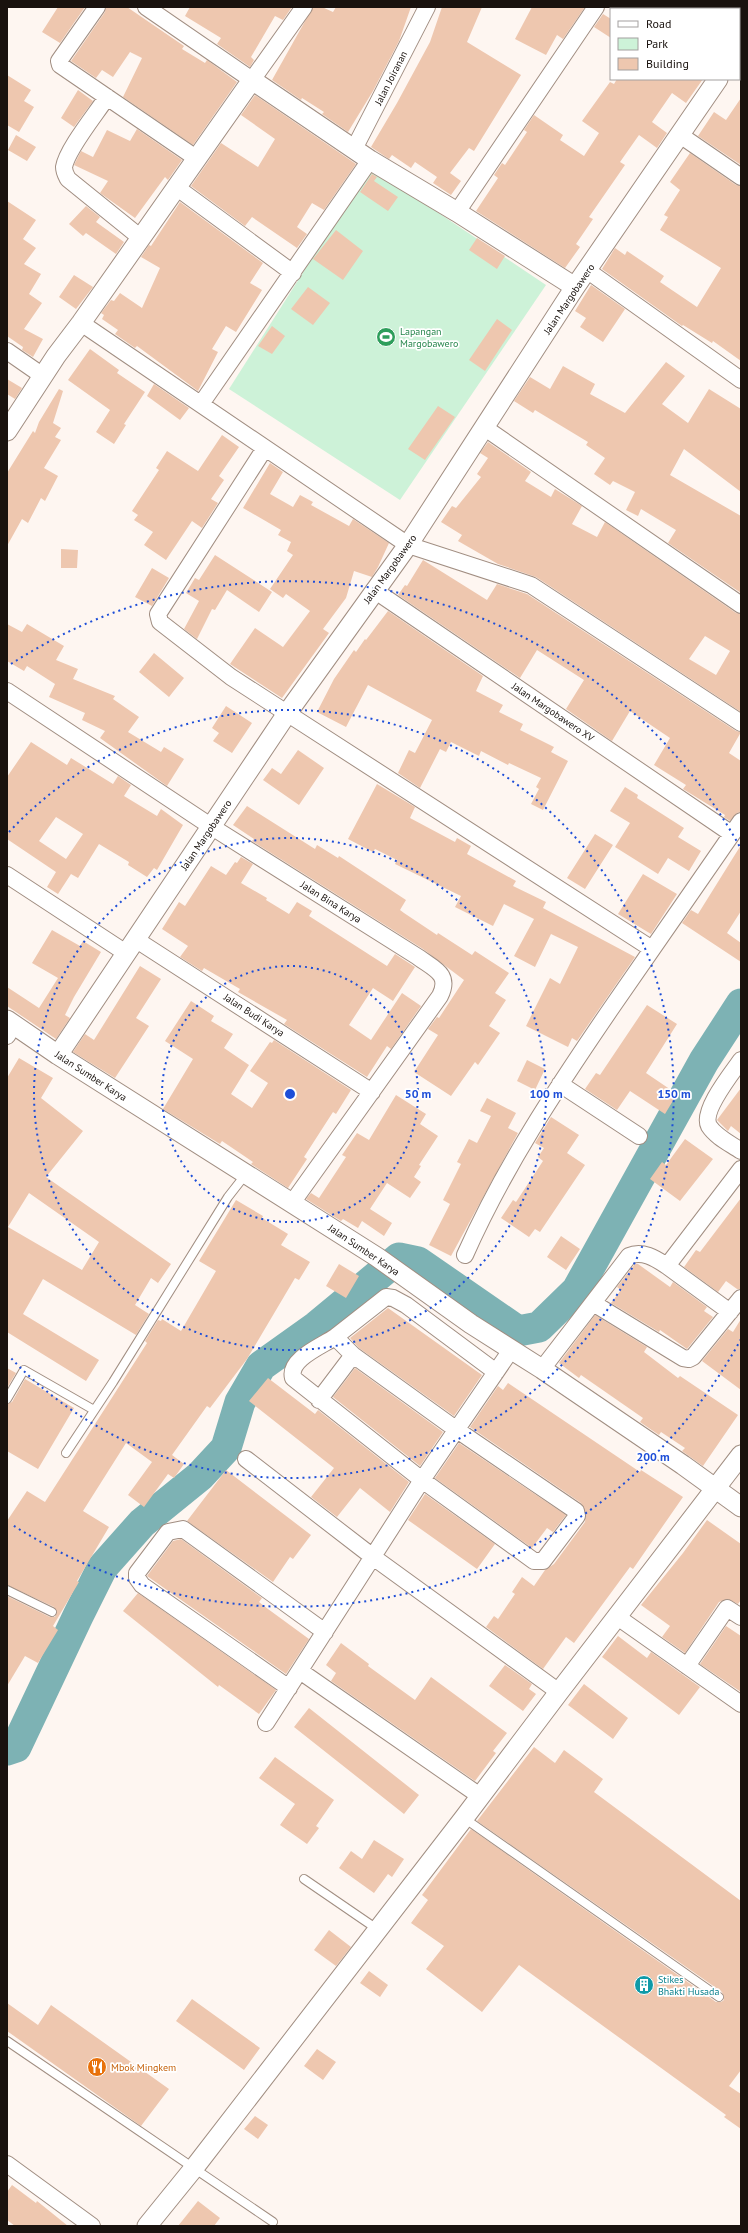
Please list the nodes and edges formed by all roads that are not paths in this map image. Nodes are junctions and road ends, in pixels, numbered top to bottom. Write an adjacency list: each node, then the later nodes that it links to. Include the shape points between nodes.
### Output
1 (97, 7): 8 (street, via 58,63)
2 (146, 7): 6 (street)
3 (304, 7): 6 (street)
4 (427, 7): 10 (street, Jalan Joiranan)
5 (596, 7): 15 (street)
6 (252, 80): 10 (street); 11 (street)
7 (717, 80): 9 (street, Jalan Margobawero)
8 (106, 97): 11 (street); 16 (street, via 69,155 64,168 65,173 68,179)
9 (680, 135): 13 (street); 17 (street, Jalan Margobawero)
10 (354, 149): 12 (street)
11 (196, 158): 14 (street)
12 (370, 160): 15 (street); 18 (street)
13 (741, 177)
14 (176, 187): 16 (street); 18 (street)
15 (457, 212): 19 (street)
16 (141, 238): 20 (street)
17 (588, 271): 19 (street, Jalan Margobawero); 23 (street)
18 (293, 273): 24 (street)
19 (575, 287): 25 (street, Jalan Margobawero)
20 (76, 330): 22 (street); 24 (street)
21 (7, 351): 22 (street)
22 (43, 376): 26 (street)
23 (741, 380)
24 (201, 404): 27 (street)
25 (485, 428): 28 (street, Jalan Margobawero); 30 (street)
26 (7, 430)
27 (265, 448): 28 (street); 32 (street, via 157,617 175,636)
28 (408, 545): 29 (street, Jalan Margobawero); 33 (street, via 531,585)
29 (374, 590): 32 (street, Jalan Margobawero); 36 (street, Jalan Margobawero XV)
30 (741, 605)
31 (7, 691): 35 (street, Jalan Bina Karya)
32 (288, 712): 35 (street, Jalan Margobawero); 39 (street)
33 (741, 724)
34 (741, 821): 36 (street)
35 (212, 827): 38 (street, Jalan Margobawero); 44 (street, Jalan Bina Karya, via 440,973 445,983 440,996)
36 (732, 834): 39 (street)
37 (7, 875): 38 (street, Jalan Budi Karya)
38 (131, 946): 41 (street, Jalan Margobawero); 44 (street, Jalan Budi Karya)
39 (652, 949): 43 (street)
40 (9, 1027): 41 (street, Jalan Sumber Karya)
41 (58, 1055): 48 (street, Jalan Sumber Karya)
42 (741, 1060): 46 (street, via 717,1095 708,1119 709,1125 716,1133)
43 (560, 1084): 45 (street); 50 (street, via 514,1158)
44 (372, 1092): 49 (street)
45 (639, 1136)
46 (741, 1151)
47 (741, 1169): 51 (street)
48 (246, 1174): 49 (street, Jalan Sumber Karya); 62 (lane, via 228,1197)
49 (292, 1203): 56 (street, Jalan Sumber Karya, via 377,1257)
50 (465, 1255)
51 (667, 1266): 53 (street, via 643,1254 635,1253 629,1256); 54 (street)
52 (741, 1298): 54 (street)
53 (593, 1303): 54 (street, via 683,1358 689,1359); 58 (street)
54 (730, 1312)
55 (335, 1338): 57 (street); 59 (street, via 382,1299 393,1298); 61 (street, via 297,1362 292,1374 293,1378)
56 (511, 1350): 58 (street, Jalan Sumber Karya); 59 (street)
57 (353, 1355): 61 (street); 63 (street)
58 (542, 1369): 68 (street, Jalan Sumber Karya)
59 (496, 1372): 63 (street)
60 (7, 1399): 62 (lane, via 24,1370)
61 (319, 1400): 67 (street)
62 (94, 1410): 64 (lane)
63 (457, 1430): 67 (street); 67 (street, via 576,1511 577,1516 543,1561 538,1562)
64 (66, 1453)
65 (741, 1455): 68 (street)
66 (246, 1459): 70 (street)
67 (422, 1480): 70 (street)
68 (714, 1488): 69 (street, Jalan Sumber Karya); 73 (street)
69 (741, 1507)
70 (373, 1557): 75 (street); 79 (street)
71 (7, 1590): 72 (lane)
72 (52, 1612)
73 (616, 1616): 76 (street); 79 (street)
74 (741, 1617): 76 (street, via 727,1608)
75 (325, 1632): 77 (street); 78 (street, via 183,1530 168,1532 137,1573 136,1578 142,1585)
76 (687, 1666): 80 (street)
77 (300, 1671): 78 (street); 82 (street)
78 (289, 1688): 81 (street)
79 (559, 1692): 82 (street)
80 (741, 1704)
81 (266, 1724)
82 (480, 1796): 83 (street)
83 (464, 1818): 85 (street); 86 (lane)
84 (304, 1879): 85 (lane)
85 (377, 1929): 89 (street)
86 (719, 1997)
87 (7, 2041): 89 (lane)
88 (7, 2164): 91 (street)
89 (194, 2168): 90 (lane); 92 (street)
90 (273, 2222)
91 (92, 2226)
92 (147, 2226)

